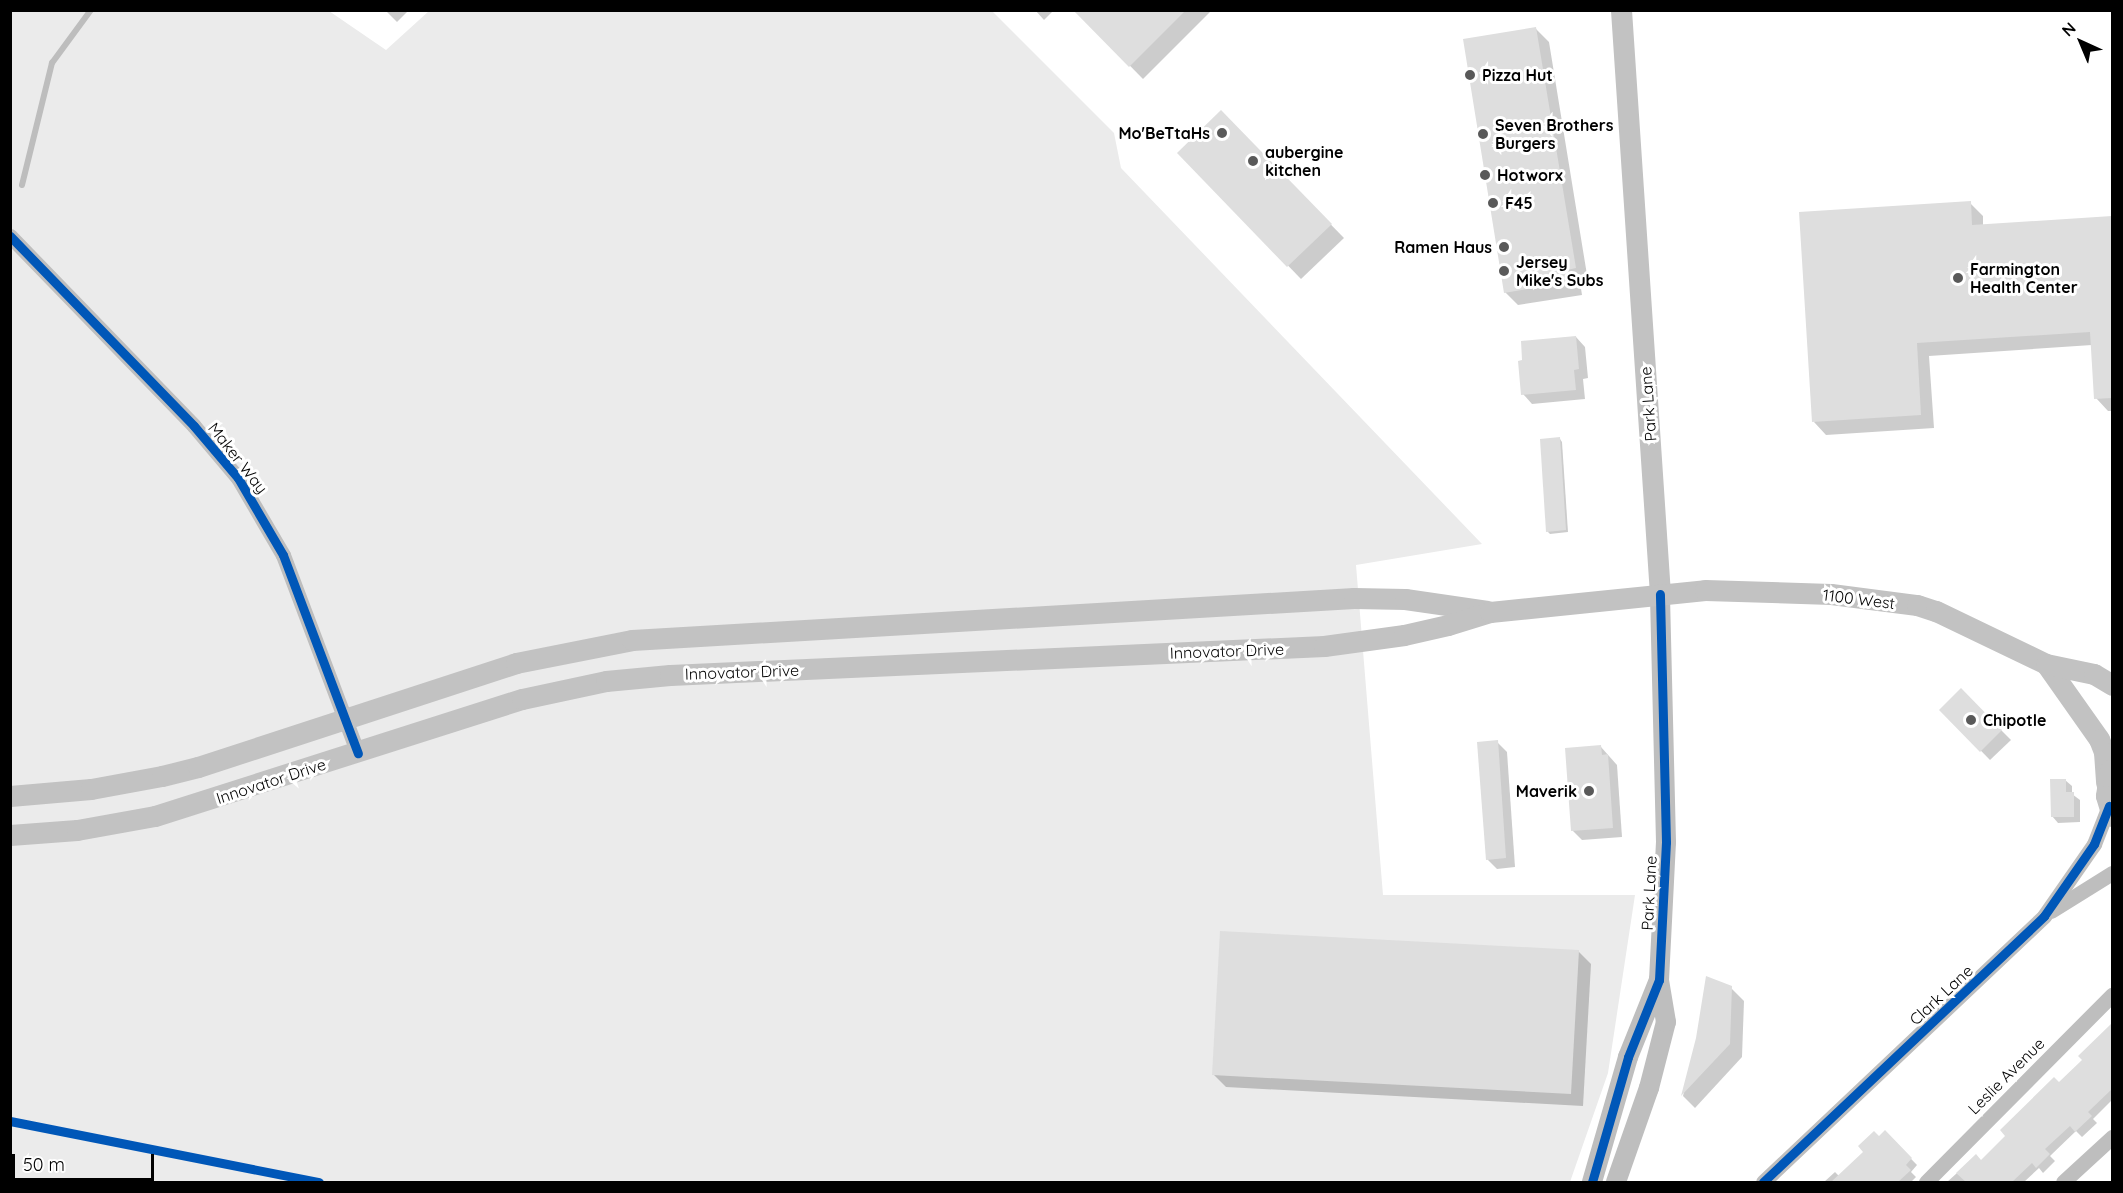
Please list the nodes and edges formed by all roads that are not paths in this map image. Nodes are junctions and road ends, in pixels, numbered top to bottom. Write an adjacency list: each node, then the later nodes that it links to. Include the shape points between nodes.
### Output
1 (1621, 10): 3 (main road, Park Lane)
2 (10, 236): 7 (street, Maker Way, via 194,426 238,478 283,555)
3 (1660, 594): 4 (main road, Innovator Drive); 5 (main road, 1100 West, via 1719,590 1831,594 1917,605); 15 (street, Park Lane, via 1666,842)
4 (1490, 612): 7 (main road, Innovator Drive, via 1405,599 1354,597 632,640 516,663); 8 (main road, Innovator Drive, via 1404,635 1315,647 606,681 522,699)
5 (2046, 664): 6 (main road, 1100 West, via 2094,674); 9 (main road, 1100 West, via 2099,738)
6 (2112, 685)
7 (345, 719): 8 (street, Maker Way); 10 (main road, Innovator Drive, via 162,776 91,789)
8 (358, 753): 12 (main road, Innovator Drive, via 154,816 77,830)
9 (2109, 773): 11 (main road, 1100 West)
10 (10, 796)
11 (2111, 811): 14 (street, Clark Lane, via 2094,844)
12 (10, 835)
13 (2112, 873): 14 (street, Clark Lane)
14 (2044, 916): 20 (street, Clark Lane)
15 (1659, 980): 18 (street, Park Lane, via 1628,1058); 19 (street, via 1666,1022 1649,1088)
16 (2112, 995): 21 (street, Leslie Avenue)
17 (2112, 1137): 22 (street)
18 (1592, 1182)
19 (1616, 1182)
20 (1763, 1182)
21 (1926, 1182)
22 (2063, 1182)

